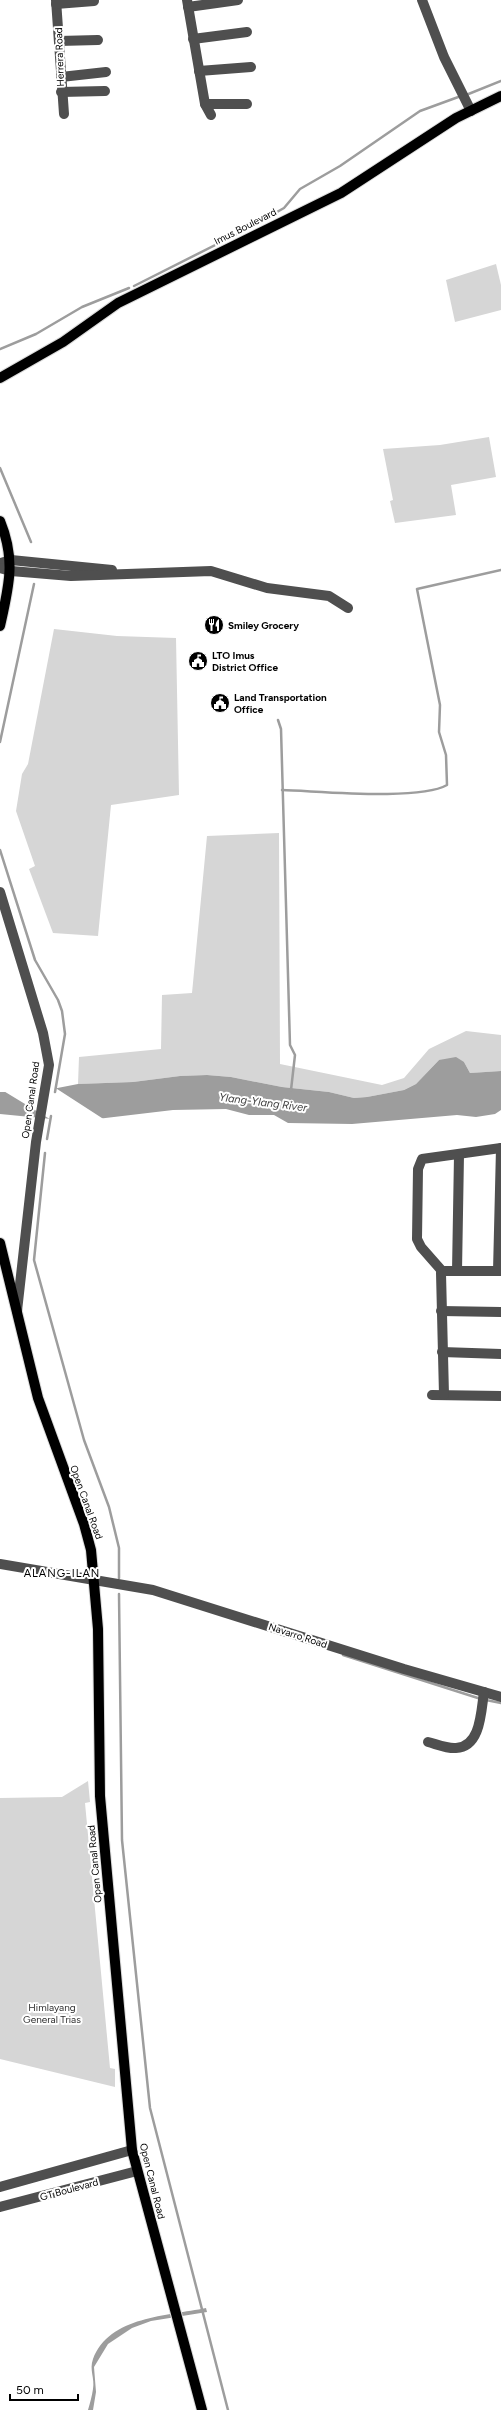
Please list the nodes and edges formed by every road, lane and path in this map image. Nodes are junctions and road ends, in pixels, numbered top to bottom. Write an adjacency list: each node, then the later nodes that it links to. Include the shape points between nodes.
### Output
1 (233, 0): 5 (street)
2 (422, 0): 19 (street, via 444,57)
3 (94, 1): 4 (street)
4 (56, 2): 9 (street, Herrera Road)
5 (187, 4): 7 (street)
6 (247, 32): 7 (street)
7 (192, 39): 11 (street)
8 (98, 40): 9 (street)
9 (59, 41): 13 (street, Herrera Road)
10 (251, 67): 11 (street)
11 (200, 71): 17 (street)
12 (106, 72): 13 (street)
13 (61, 77): 15 (street, Herrera Road)
14 (104, 91): 15 (street)
15 (61, 92): 20 (street, Herrera Road)
16 (501, 96): 19 (main road, Imus Boulevard)
17 (205, 104): 18 (street); 21 (street)
18 (247, 104)
19 (471, 111): 22 (main road, Imus Boulevard, via 456,118 341,193 134,294 63,342)
20 (64, 114)
21 (211, 115)
22 (0, 378)
23 (0, 521): 24 (main road)
24 (11, 560): 25 (street); 27 (main road); 28 (street)
25 (0, 563)
26 (0, 568): 27 (street)
27 (10, 571): 28 (street, via 71,576); 30 (main road)
28 (140, 574): 29 (street, via 211,571 268,588 329,596)
29 (348, 608)
30 (0, 626)
31 (0, 892): 40 (street, Open Canal Road, via 48,1056)
32 (501, 1148): 33 (street); 36 (street)
33 (459, 1155): 35 (street); 37 (street, via 422,1159 418,1169 417,1239)
34 (0, 1243): 40 (main road, Open Canal Road)
35 (457, 1271): 36 (street); 37 (street)
36 (499, 1271)
37 (443, 1272): 38 (street, via 440,1276)
38 (441, 1311): 39 (street); 41 (street)
39 (501, 1312)
40 (16, 1317): 47 (main road, Open Canal Road, via 38,1398 88,1536)
41 (442, 1352): 42 (street); 44 (street)
42 (501, 1354)
43 (432, 1395): 44 (street)
44 (444, 1395): 45 (street)
45 (501, 1396)
46 (0, 1564): 47 (street, Navarro Road)
47 (94, 1579): 49 (street, Navarro Road, via 153,1590); 51 (main road, Open Canal Road, via 98,1629 100,1796)
48 (501, 1696): 49 (street, Navarro Road)
49 (483, 1697): 50 (street, via 475,1736 468,1745 455,1748)
50 (428, 1742)
51 (132, 2150): 52 (main road, Open Canal Road); 53 (street, GT Boulevard)
52 (137, 2171): 54 (street, GT Boulevard); 55 (main road, Open Canal Road)
53 (0, 2187)
54 (0, 2207)
55 (202, 2410)

